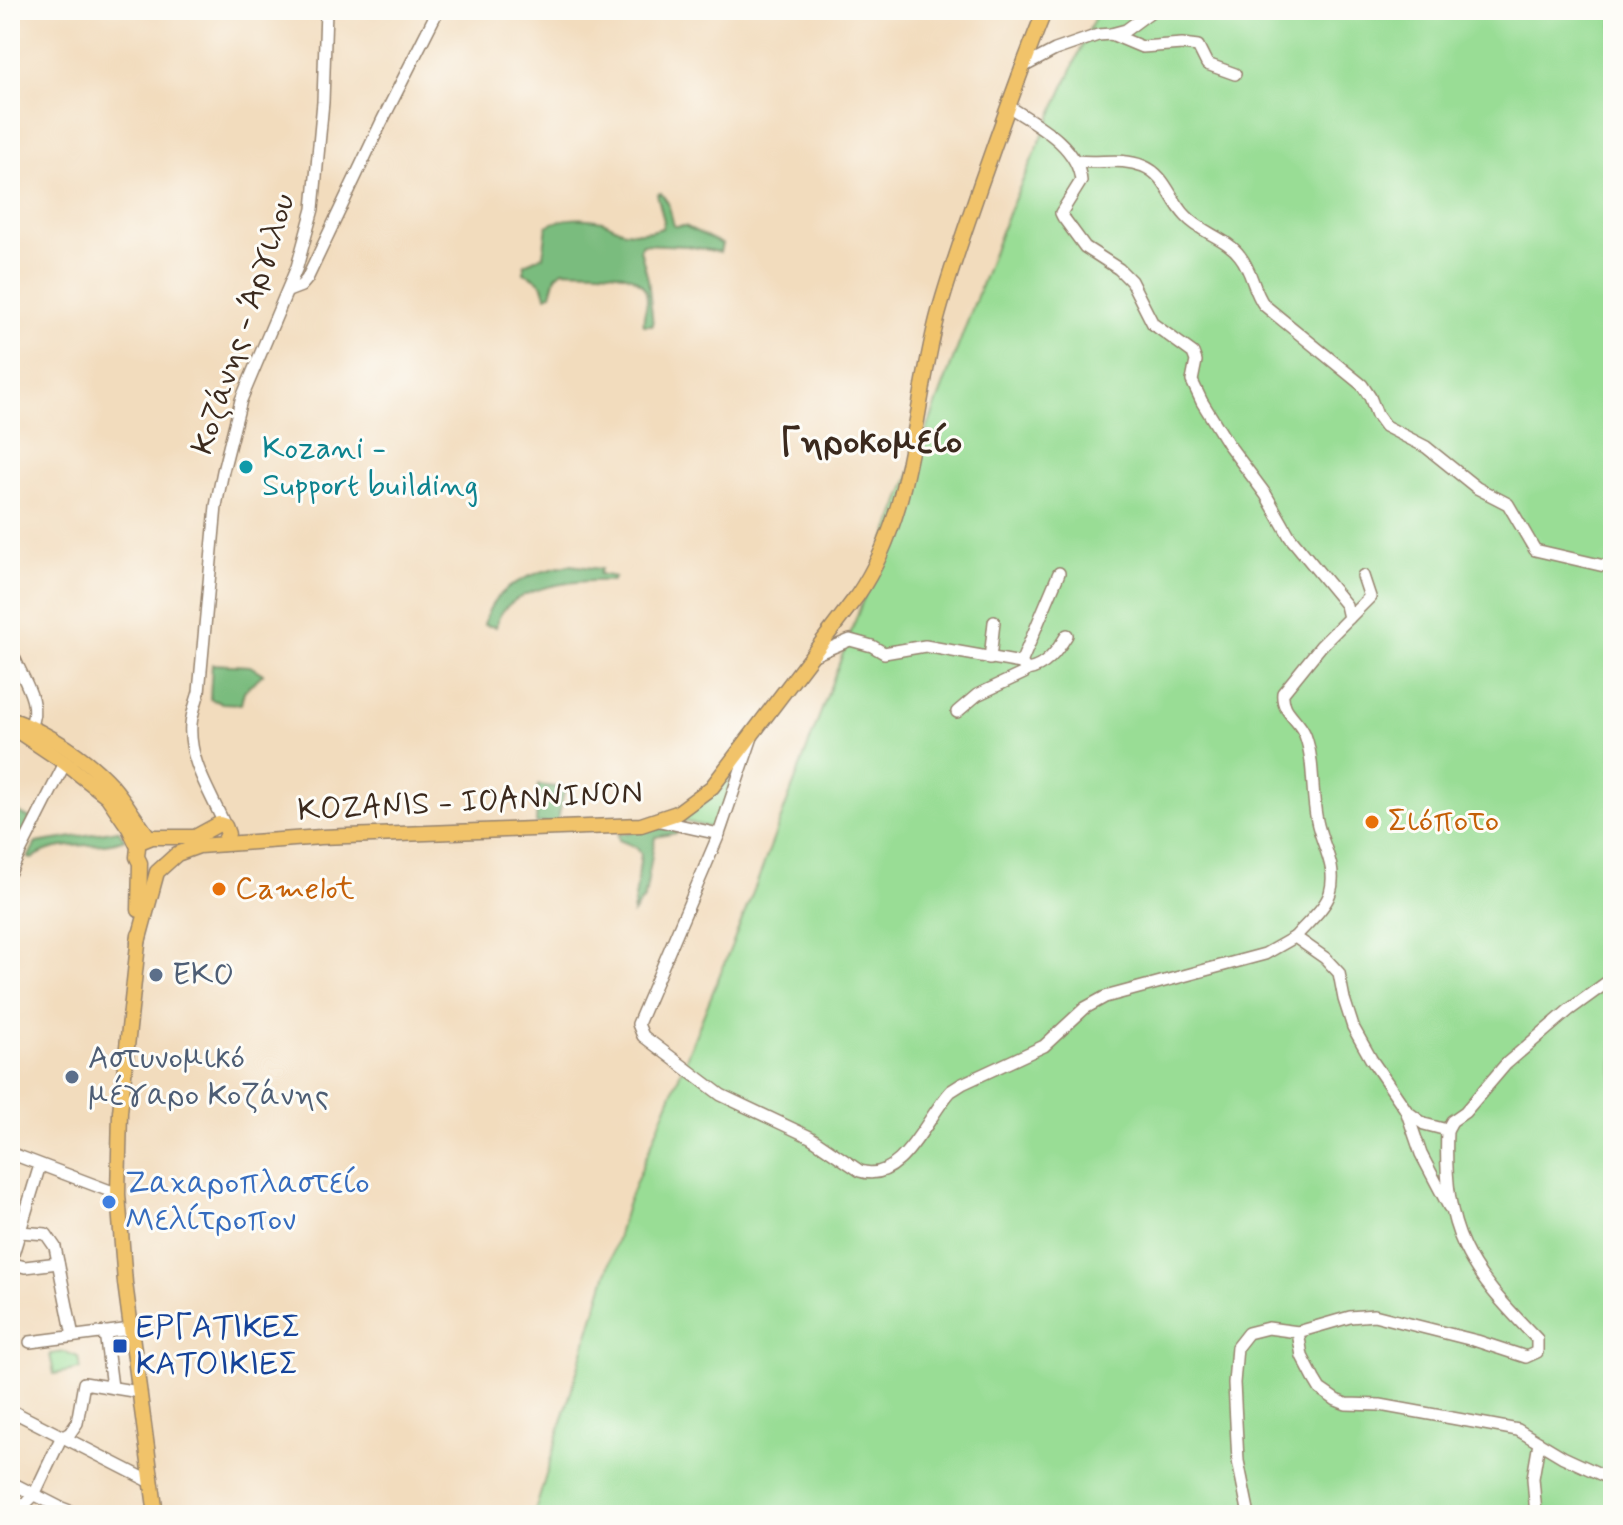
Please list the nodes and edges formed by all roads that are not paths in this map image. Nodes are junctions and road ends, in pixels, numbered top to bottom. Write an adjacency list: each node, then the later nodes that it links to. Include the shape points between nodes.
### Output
1 (326, 10): 10 (street, Κοζάνης - Άργιλου, via 317,183)
2 (438, 10): 10 (street, via 307,279)
3 (1045, 10): 6 (main road, KOZANIS - IOANNINON)
4 (1153, 10): 5 (street)
5 (1111, 34): 6 (street, via 1070,44); 7 (street, via 1135,46 1198,46 1207,64)
6 (1021, 69): 8 (main road, KOZANIS - IOANNINON)
7 (1235, 74)
8 (1008, 106): 9 (street); 18 (main road, KOZANIS - IOANNINON, via 946,284 895,522 867,582)
9 (1077, 161): 11 (street, via 1128,161 1158,174 1188,219 1238,252 1264,305 1362,385 1385,426 1426,447 1477,488 1508,504 1535,550); 14 (street, via 1081,181 1063,217 1085,247 1131,281 1153,324 1193,353 1192,381 1202,402 1290,537 1346,605)
10 (288, 291): 28 (street, Κοζάνης - Άργιλου, via 241,400 216,506 191,734)
11 (1613, 568)
12 (1059, 573): 20 (street)
13 (1363, 576): 14 (street, via 1370,597)
14 (1349, 618): 37 (street, via 1283,693 1287,712 1305,732 1317,823 1333,876 1327,899)
15 (994, 622): 19 (street)
16 (1067, 635): 20 (street, via 1039,667)
17 (10, 646): 24 (street, via 34,705)
18 (810, 657): 19 (street, via 850,640 884,653 925,646); 25 (main road, KOZANIS - IOANNINON)
19 (990, 659): 20 (street)
20 (1024, 666): 21 (street, via 1024,673 977,695)
21 (957, 712)
22 (10, 719): 24 (main road)
23 (10, 726): 26 (main road)
24 (30, 726): 30 (main road, via 101,775)
25 (753, 734): 27 (main road, KOZANIS - IOANNINON, via 705,794); 29 (street)
26 (65, 763): 33 (main road, via 107,796); 36 (street)
27 (660, 821): 29 (street); 31 (main road, KOZANIS - IOANNINON, via 604,828)
28 (218, 828): 30 (main road, KOZANIS - IOANNINON, via 195,837); 31 (main road, KOZANIS - IOANNINON); 32 (main road, via 208,839)
29 (719, 834): 37 (street, via 642,1009 639,1032 721,1095 810,1137 868,1173 894,1166 944,1099 962,1084 1044,1046 1094,1003 1265,954)
30 (154, 837): 33 (main road); 35 (main road, via 168,847)
31 (275, 839): 32 (main road, KOZANIS - IOANNINON)
32 (219, 844): 35 (main road, KOZANIS - IOANNINON, via 194,848)
33 (138, 847): 34 (main road)
34 (140, 863): 35 (main road, via 152,869); 38 (main road)
35 (164, 864): 38 (main road, via 151,888)
36 (10, 872)
37 (1295, 937): 40 (street, via 1339,973 1353,1027)
38 (138, 942): 44 (main road, via 120,1112)
39 (1613, 978): 41 (street, via 1506,1064)
40 (1406, 1110): 41 (street, via 1424,1124); 45 (street, via 1421,1154)
41 (1447, 1130): 45 (street)
42 (10, 1153): 43 (street)
43 (40, 1165): 44 (street); 46 (street)
44 (118, 1194): 49 (main road)
45 (1449, 1207): 51 (street, via 1466,1253 1537,1339 1535,1354 1526,1357 1374,1315)
46 (20, 1232): 47 (street, via 46,1234); 48 (street)
47 (58, 1263): 48 (street); 52 (street)
48 (10, 1264)
49 (131, 1329): 50 (street); 55 (main road)
50 (105, 1332): 52 (street); 54 (street)
51 (1298, 1332): 58 (street, via 1314,1379 1336,1400 1518,1430); 67 (street, via 1256,1330 1237,1347 1236,1443)
52 (73, 1336): 53 (street)
53 (30, 1342)
54 (112, 1387): 55 (street); 57 (street, via 84,1383 77,1423)
55 (139, 1392): 61 (main road)
56 (10, 1410): 57 (street)
57 (61, 1438): 61 (street); 62 (street)
58 (1539, 1443): 59 (street); 68 (street, via 1533,1478)
59 (1613, 1480)
60 (10, 1482): 62 (street)
61 (151, 1482): 66 (main road)
62 (34, 1495): 63 (street); 64 (street)
63 (58, 1511): 65 (street)
64 (14, 1515)
65 (80, 1515)
66 (156, 1515)
67 (1249, 1515)
68 (1536, 1515)

